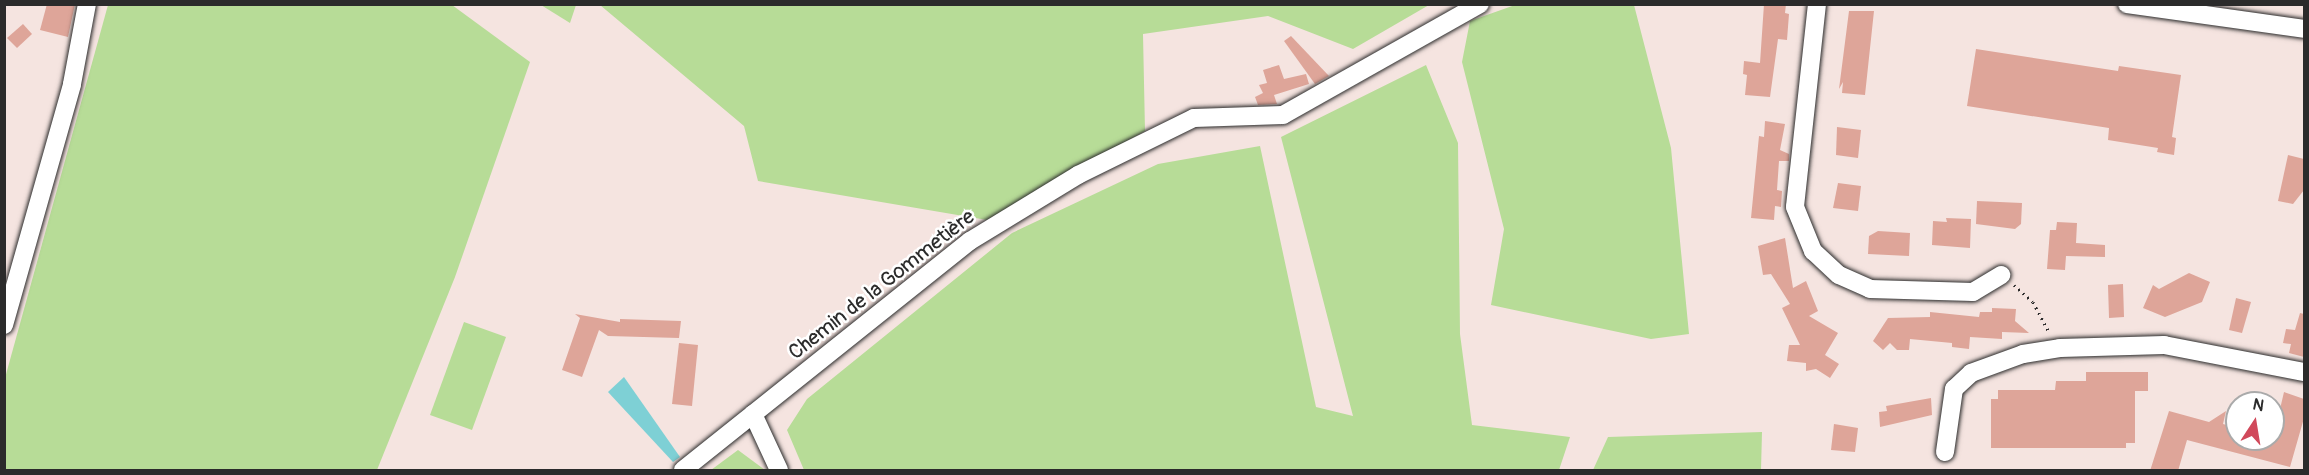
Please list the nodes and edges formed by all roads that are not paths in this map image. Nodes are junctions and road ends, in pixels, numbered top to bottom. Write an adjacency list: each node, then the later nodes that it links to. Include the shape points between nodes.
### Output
1 (87, 4): 7 (street, via 72,84)
2 (1480, 4): 9 (street, Chemin de la Gommetière, via 1283,115 1194,118 1078,175 970,241)
3 (1817, 4): 6 (street, via 1795,207 1813,251 1839,275 1870,289 1973,292)
4 (2127, 4): 5 (street)
5 (2304, 29)
6 (2001, 275)
7 (4, 325)
8 (2304, 372): 10 (street, via 2164,345 2060,348 2023,354 1971,373 1954,389)
9 (753, 414): 11 (street, Chemin de la Gommetière); 12 (street)
10 (1945, 453)
11 (683, 471)
12 (779, 471)

